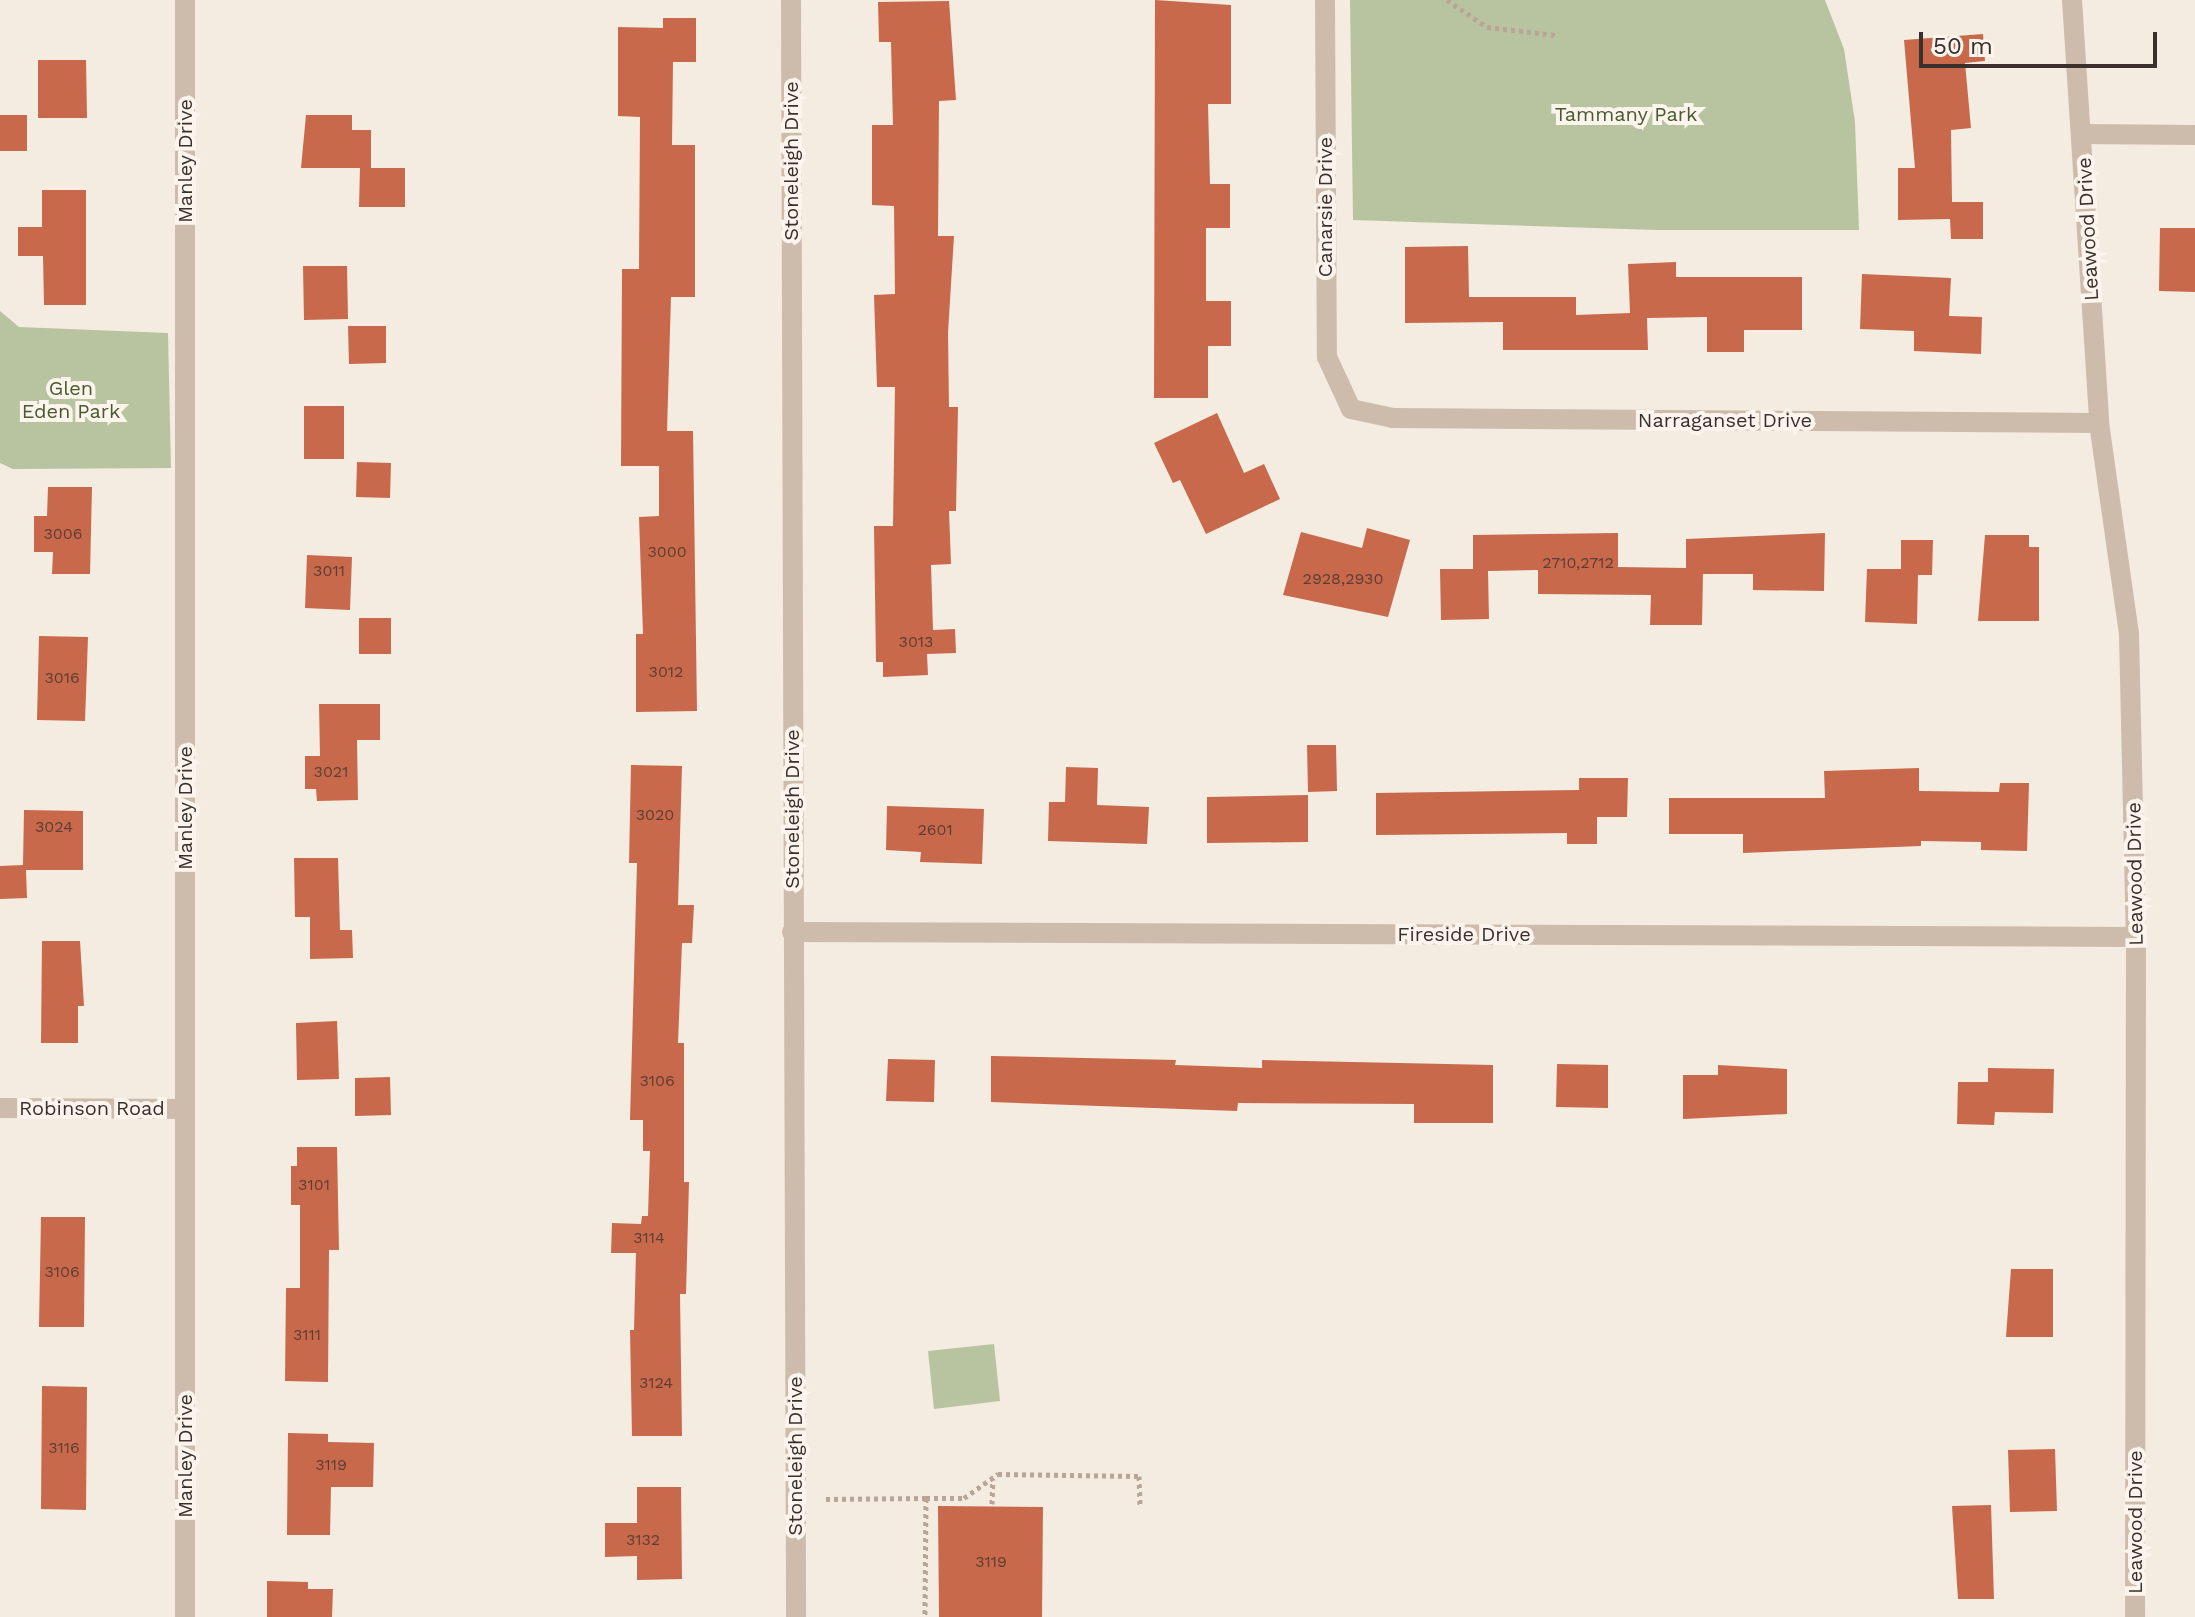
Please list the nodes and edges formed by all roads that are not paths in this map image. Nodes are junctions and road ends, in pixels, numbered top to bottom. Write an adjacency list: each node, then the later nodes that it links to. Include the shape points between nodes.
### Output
1 (185, 0): 12 (street, Manley Drive)
2 (791, 0): 9 (street, Stoneleigh Drive)
3 (1325, 0): 7 (street, Canarsie Drive, via 1327,357)
4 (2072, 0): 5 (street, Leawood Drive)
5 (2082, 134): 6 (street); 8 (street, Leawood Drive)
6 (2195, 135)
7 (1351, 409): 8 (street, Narraganset Drive, via 1393,418)
8 (2099, 423): 10 (street, Leawood Drive, via 2129,634)
9 (792, 932): 10 (street, Fireside Drive); 14 (street, Stoneleigh Drive)
10 (2136, 937): 15 (street, Leawood Drive)
11 (0, 1108): 12 (street, Robinson Road)
12 (184, 1109): 13 (street, Manley Drive)
13 (185, 1617)
14 (796, 1617)
15 (2135, 1617)

